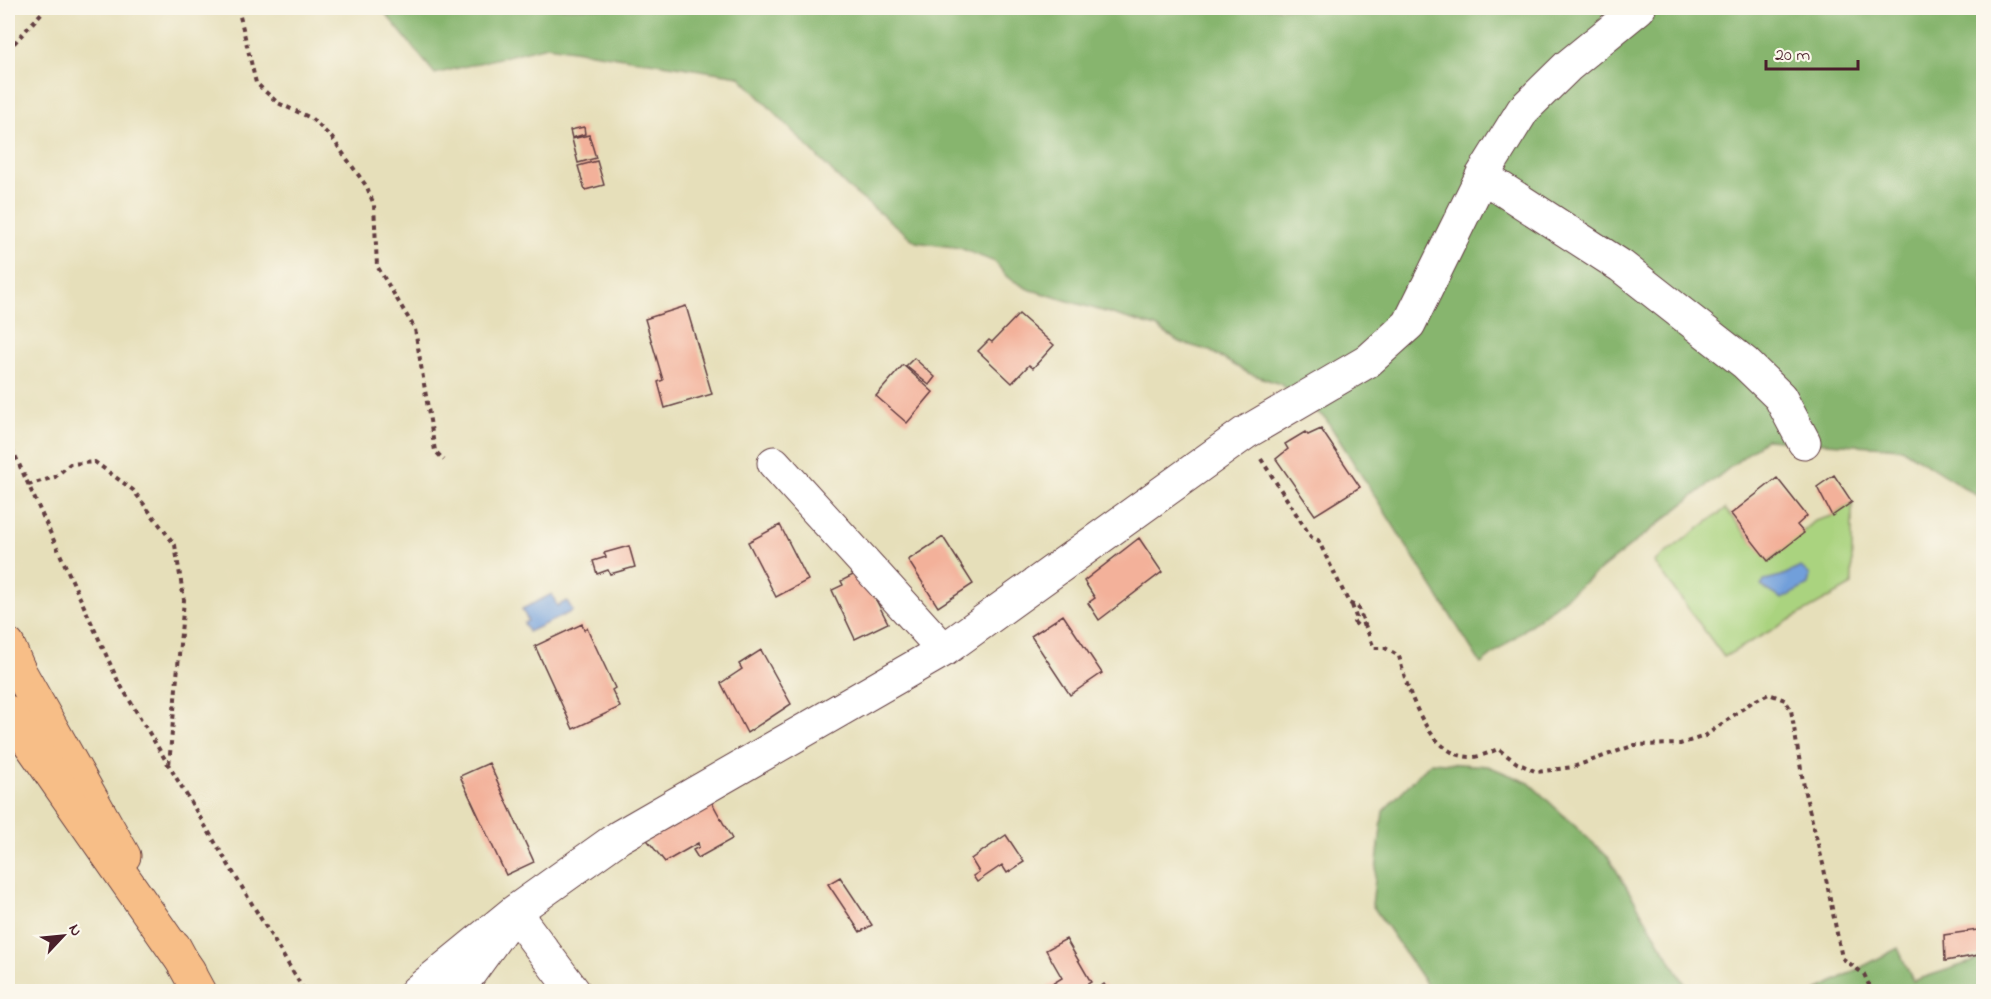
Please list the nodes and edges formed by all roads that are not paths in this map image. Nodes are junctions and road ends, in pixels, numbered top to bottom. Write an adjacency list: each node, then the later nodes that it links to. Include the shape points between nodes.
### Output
1 (1639, 8): 2 (street, via 1568,66 1523,110)
2 (1482, 176): 3 (street, via 1621,266 1745,363 1780,397); 5 (street, via 1408,324 1368,361 1245,433)
3 (1804, 442)
4 (774, 463): 5 (street)
5 (944, 650): 8 (street, via 619,837)
6 (11, 655): 9 (main road)
7 (8, 712): 9 (main road)
8 (514, 912): 10 (street); 11 (street); 12 (street)
9 (194, 981)
10 (416, 992)
11 (456, 992)
12 (574, 992)

